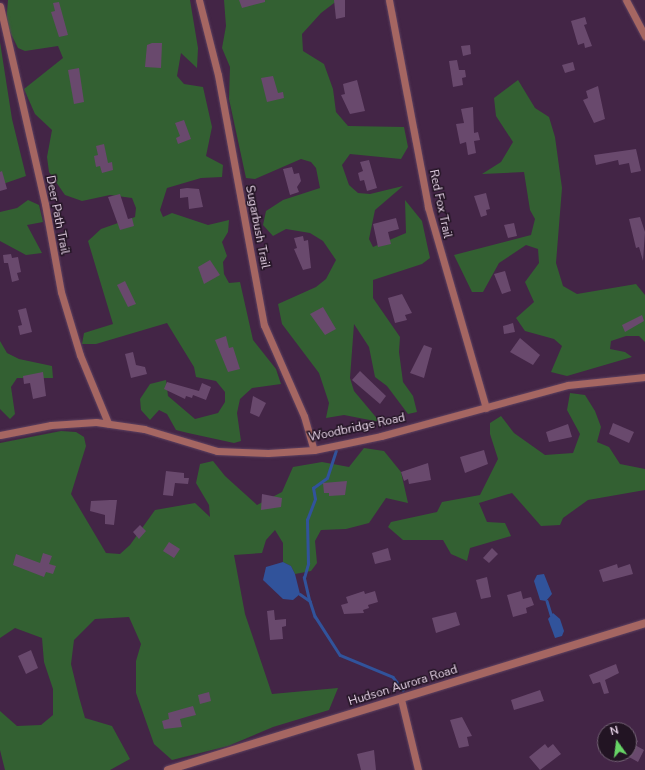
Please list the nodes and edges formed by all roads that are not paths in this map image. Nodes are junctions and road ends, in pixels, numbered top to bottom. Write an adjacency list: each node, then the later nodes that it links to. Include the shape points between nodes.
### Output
1 (200, 0): 10 (street, Sugarbush Trail, via 218,75 264,325 304,416)
2 (389, 0): 7 (street, Red Fox Trail, via 428,207 442,265)
3 (626, 0): 5 (street)
4 (0, 6): 8 (street, Deer Path Trail, via 45,204 61,292 80,355)
5 (645, 36)
6 (645, 377): 7 (street, Woodbridge Road, via 568,385)
7 (486, 408): 10 (street, Woodbridge Road)
8 (108, 423): 9 (street, Woodbridge Road, via 51,425); 10 (street, Woodbridge Road, via 144,429 217,451 268,453)
9 (0, 436)
10 (314, 450)
11 (645, 623): 12 (street, Hudson Aurora Road)
12 (401, 699): 13 (street, Hudson Aurora Road); 14 (street)
13 (168, 770)
14 (418, 770)

